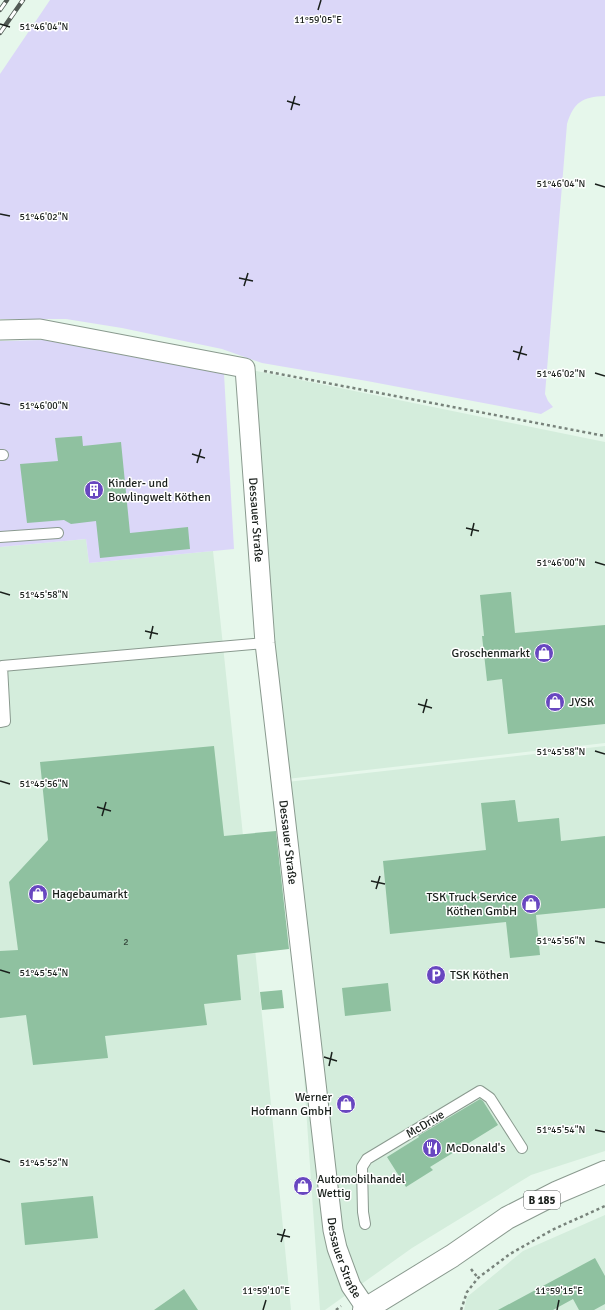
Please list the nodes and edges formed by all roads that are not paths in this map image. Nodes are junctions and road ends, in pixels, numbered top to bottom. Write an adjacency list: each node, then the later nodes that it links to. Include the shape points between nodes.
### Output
1 (0, 330): 4 (street, Dessauer Straße, via 40,329 245,368)
2 (58, 533): 3 (lane)
3 (0, 537)
4 (265, 643): 5 (lane, via 2,666 6,721); 9 (street, Dessauer Straße, via 333,1230 351,1286)
5 (0, 722)
6 (522, 1148): 8 (lane, McDrive, via 490,1098 480,1091 367,1159 362,1168)
7 (605, 1172): 9 (main road, Dessauer Straße / B 185, via 507,1218 452,1256)
8 (365, 1224)
9 (365, 1309)

